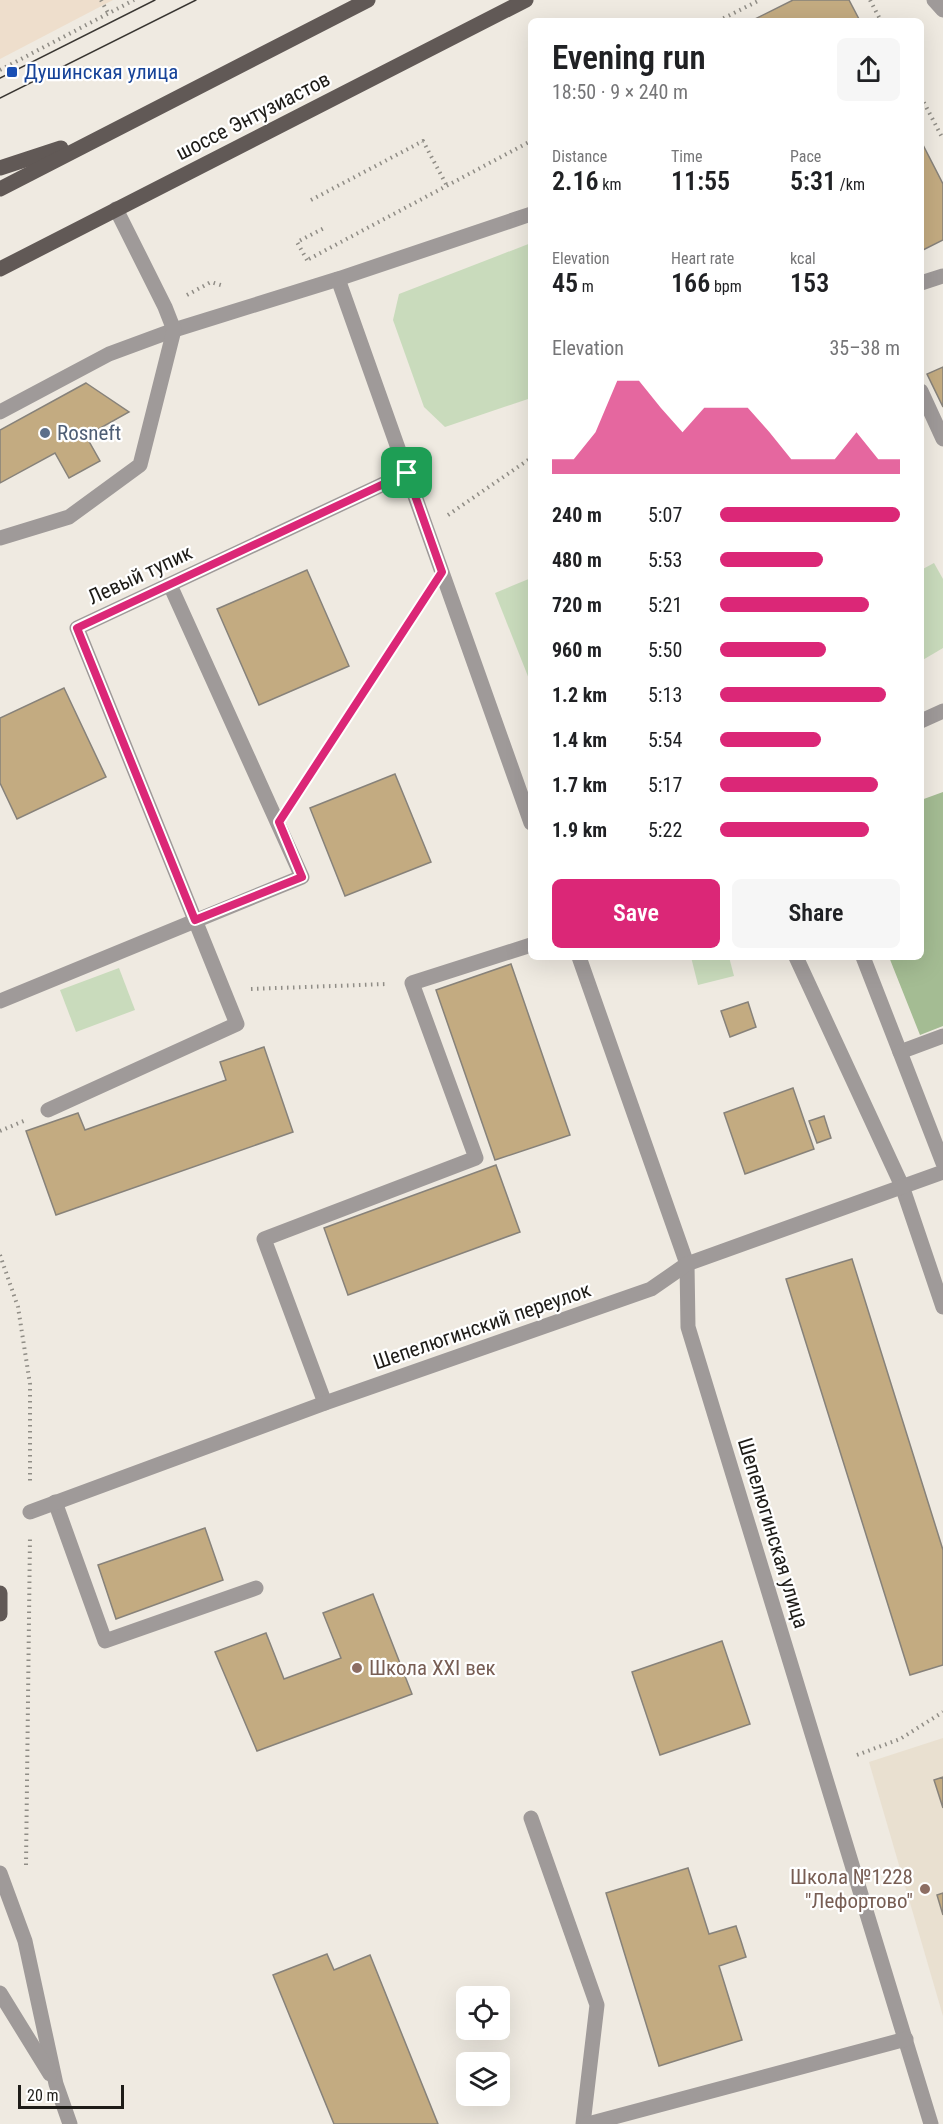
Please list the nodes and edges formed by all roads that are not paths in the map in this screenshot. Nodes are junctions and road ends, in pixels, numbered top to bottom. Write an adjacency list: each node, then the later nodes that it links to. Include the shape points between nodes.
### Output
1 (368, 0): 5 (main road)
2 (526, 0): 8 (main road, шоссе Энтузиастов)
3 (934, 0): 4 (street)
4 (943, 10)
5 (107, 133): 6 (main road); 7 (main road)
6 (0, 168)
7 (0, 189)
8 (116, 209): 10 (main road, шоссе Энтузиастов); 14 (street)
9 (528, 215): 12 (street)
10 (0, 269)
11 (943, 276): 13 (street)
12 (339, 279): 14 (street); 18 (street)
13 (924, 282)
14 (174, 330): 16 (street, via 109,354); 19 (street, via 140,465 69,517)
15 (924, 398): 17 (street)
16 (0, 412)
17 (943, 439)
18 (407, 473): 20 (street, Левый тупик); 23 (street)
19 (0, 538)
20 (170, 585): 24 (street, Левый тупик, via 77,628); 24 (street, via 302,877)
21 (943, 711): 22 (street)
22 (924, 720)
23 (528, 803)
24 (195, 920): 29 (street); 32 (street, Левый тупик, via 237,1024)
25 (528, 946): 38 (street, via 412,984 476,1158 264,1239)
26 (580, 960): 36 (street, Шепелюгинская улица)
27 (797, 960): 35 (street)
28 (864, 960): 31 (street)
29 (0, 1001)
30 (943, 1036): 31 (street)
31 (900, 1052): 33 (street)
32 (48, 1110)
33 (943, 1163)
34 (943, 1172): 35 (street, Шепелюгинский переулок)
35 (902, 1186): 36 (street, Шепелюгинский переулок); 37 (street)
36 (687, 1264): 38 (street, Шепелюгинский переулок, via 651,1289); 47 (street, Шепелюгинская улица, via 688,1327)
37 (943, 1307)
38 (325, 1403): 39 (street, Шепелюгинский переулок)
39 (55, 1502): 40 (street, Шепелюгинский переулок); 41 (street, via 105,1641)
40 (30, 1512)
41 (256, 1588)
42 (0, 1593): 43 (main road)
43 (0, 1614)
44 (531, 1818): 50 (street, via 597,2005)
45 (0, 1873): 48 (street, via 25,1941)
46 (0, 1993): 48 (street)
47 (906, 2039): 51 (street); 52 (street, Шепелюгинская улица)
48 (56, 2084): 49 (street)
49 (70, 2124)
50 (583, 2124)
51 (588, 2124)
52 (931, 2124)

